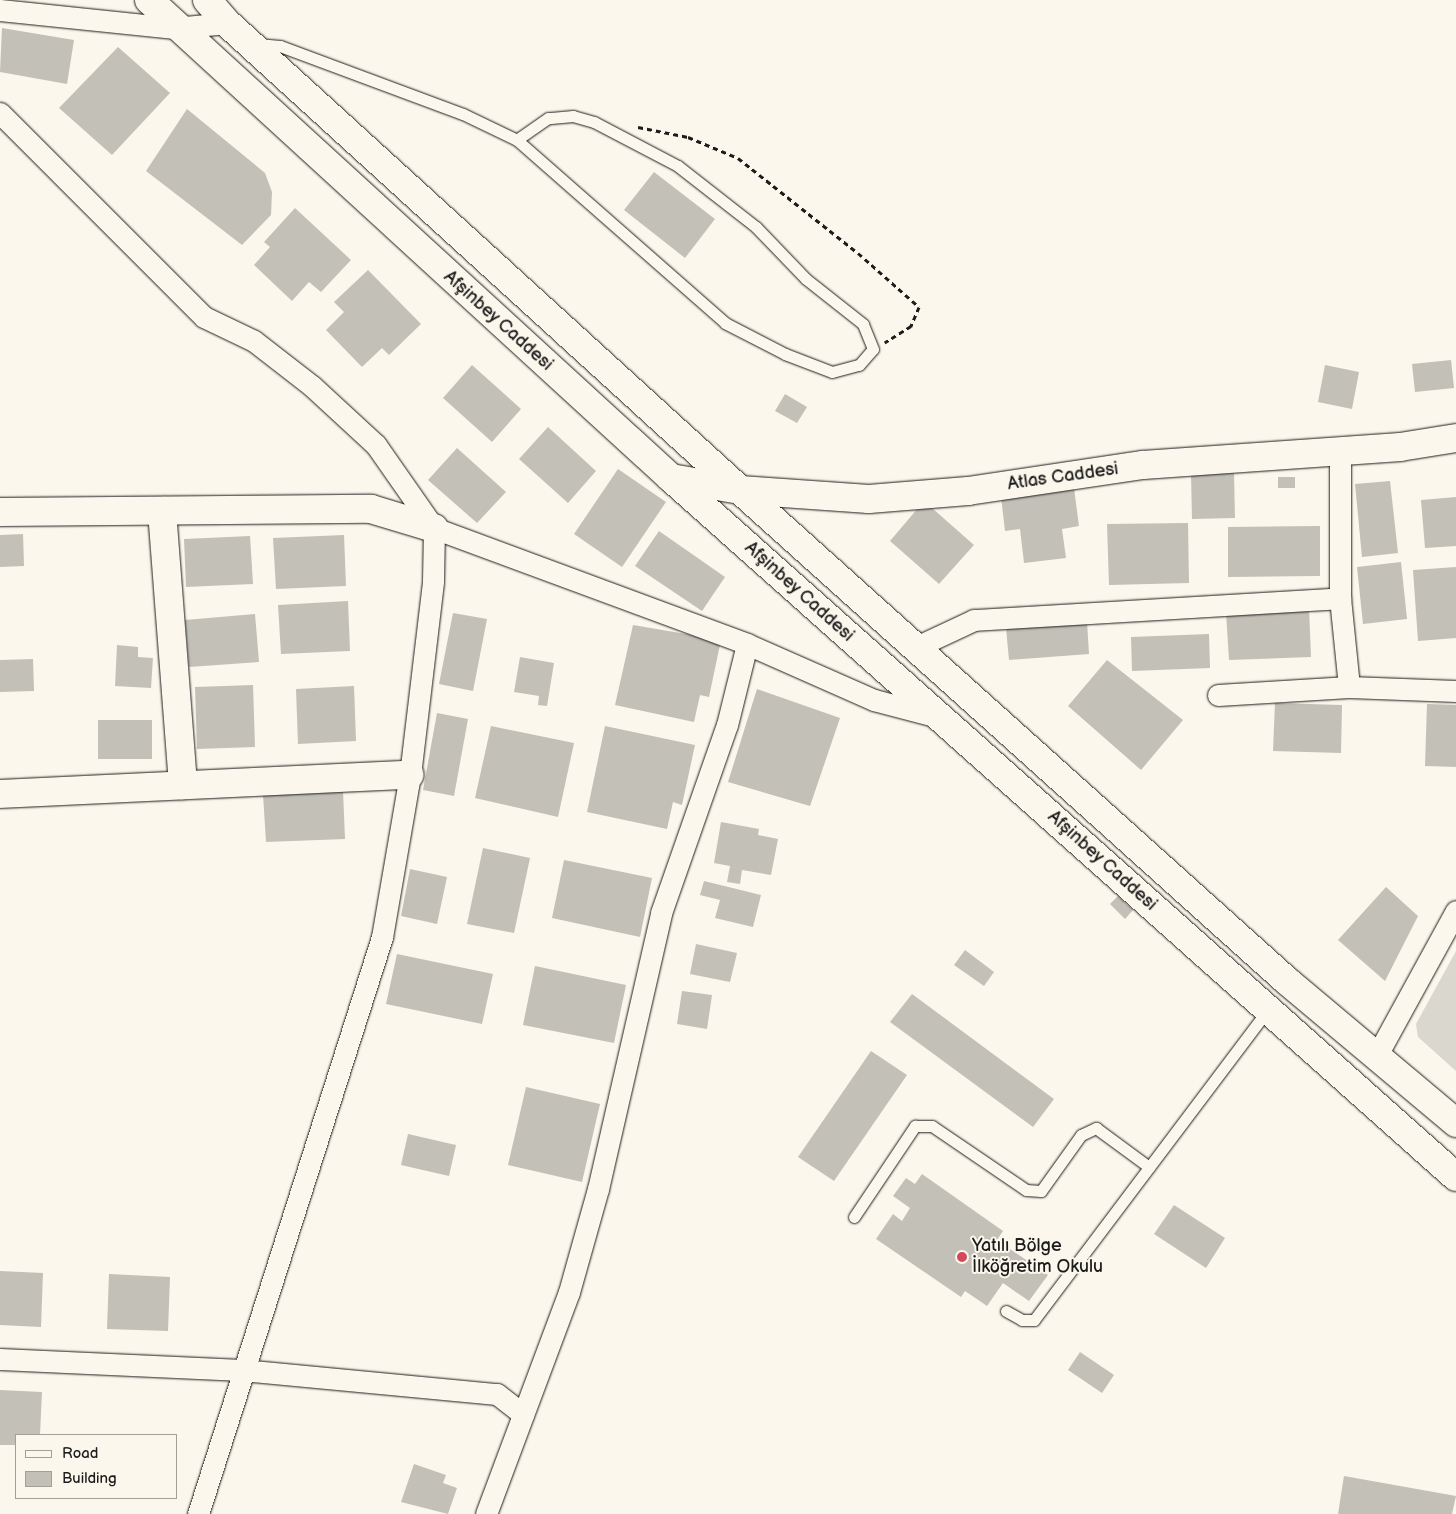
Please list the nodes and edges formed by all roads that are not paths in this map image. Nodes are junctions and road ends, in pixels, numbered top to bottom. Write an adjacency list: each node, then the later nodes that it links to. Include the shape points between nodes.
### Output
1 (148, 0): 4 (main road, Afşinbey Caddesi)
2 (217, 8): 4 (street); 5 (main road, Afşinbey Caddesi)
3 (0, 10): 4 (street)
4 (175, 28): 10 (main road, Afşinbey Caddesi)
5 (249, 43): 7 (lane, via 280,46 463,114); 11 (main road, Afşinbey Caddesi)
6 (0, 113): 14 (street, via 204,317 254,341 312,386 376,445)
7 (517, 140): 7 (lane, via 548,118 573,116 606,128 678,166 756,227 806,279 863,324 873,349 859,365 832,372 785,354 726,323)
8 (1456, 438): 9 (main road, Atlas Caddesi)
9 (1340, 452): 11 (main road, Atlas Caddesi, via 1143,465 968,491 869,499); 15 (street)
10 (671, 478): 11 (main road, Atlas Caddesi); 21 (main road, Afşinbey Caddesi)
11 (740, 490): 17 (main road, Afşinbey Caddesi)
12 (162, 511): 13 (main road); 14 (main road, via 371,509); 23 (main road)
13 (0, 512)
14 (434, 528): 16 (street); 22 (street, via 433,581)
15 (1340, 598): 17 (street, via 974,620); 18 (street)
16 (747, 644): 21 (street, via 874,700); 35 (street, via 727,724 662,914 598,1189 569,1292)
17 (916, 647): 27 (main road, Afşinbey Caddesi, via 1287,981)
18 (1349, 687): 19 (street); 20 (street)
19 (1456, 691)
20 (1218, 695)
21 (939, 717): 26 (main road, Afşinbey Caddesi)
22 (410, 775): 23 (main road); 34 (street, via 382,937)
23 (183, 785): 24 (main road)
24 (0, 794)
25 (1456, 912): 27 (street)
26 (1268, 1010): 29 (lane); 30 (main road, Afşinbey Caddesi)
27 (1377, 1055): 28 (main road, Afşinbey Caddesi)
28 (1456, 1123)
29 (1149, 1167): 31 (lane, via 1096,1128 1081,1136 1040,1191 1026,1190 932,1126 915,1126); 32 (lane, via 1034,1320 1022,1320)
30 (1456, 1177)
31 (854, 1217)
32 (1006, 1311)
33 (0, 1359): 34 (street)
34 (242, 1370): 35 (street, via 497,1394); 36 (street)
35 (523, 1414): 37 (street)
36 (198, 1514)
37 (486, 1514)

